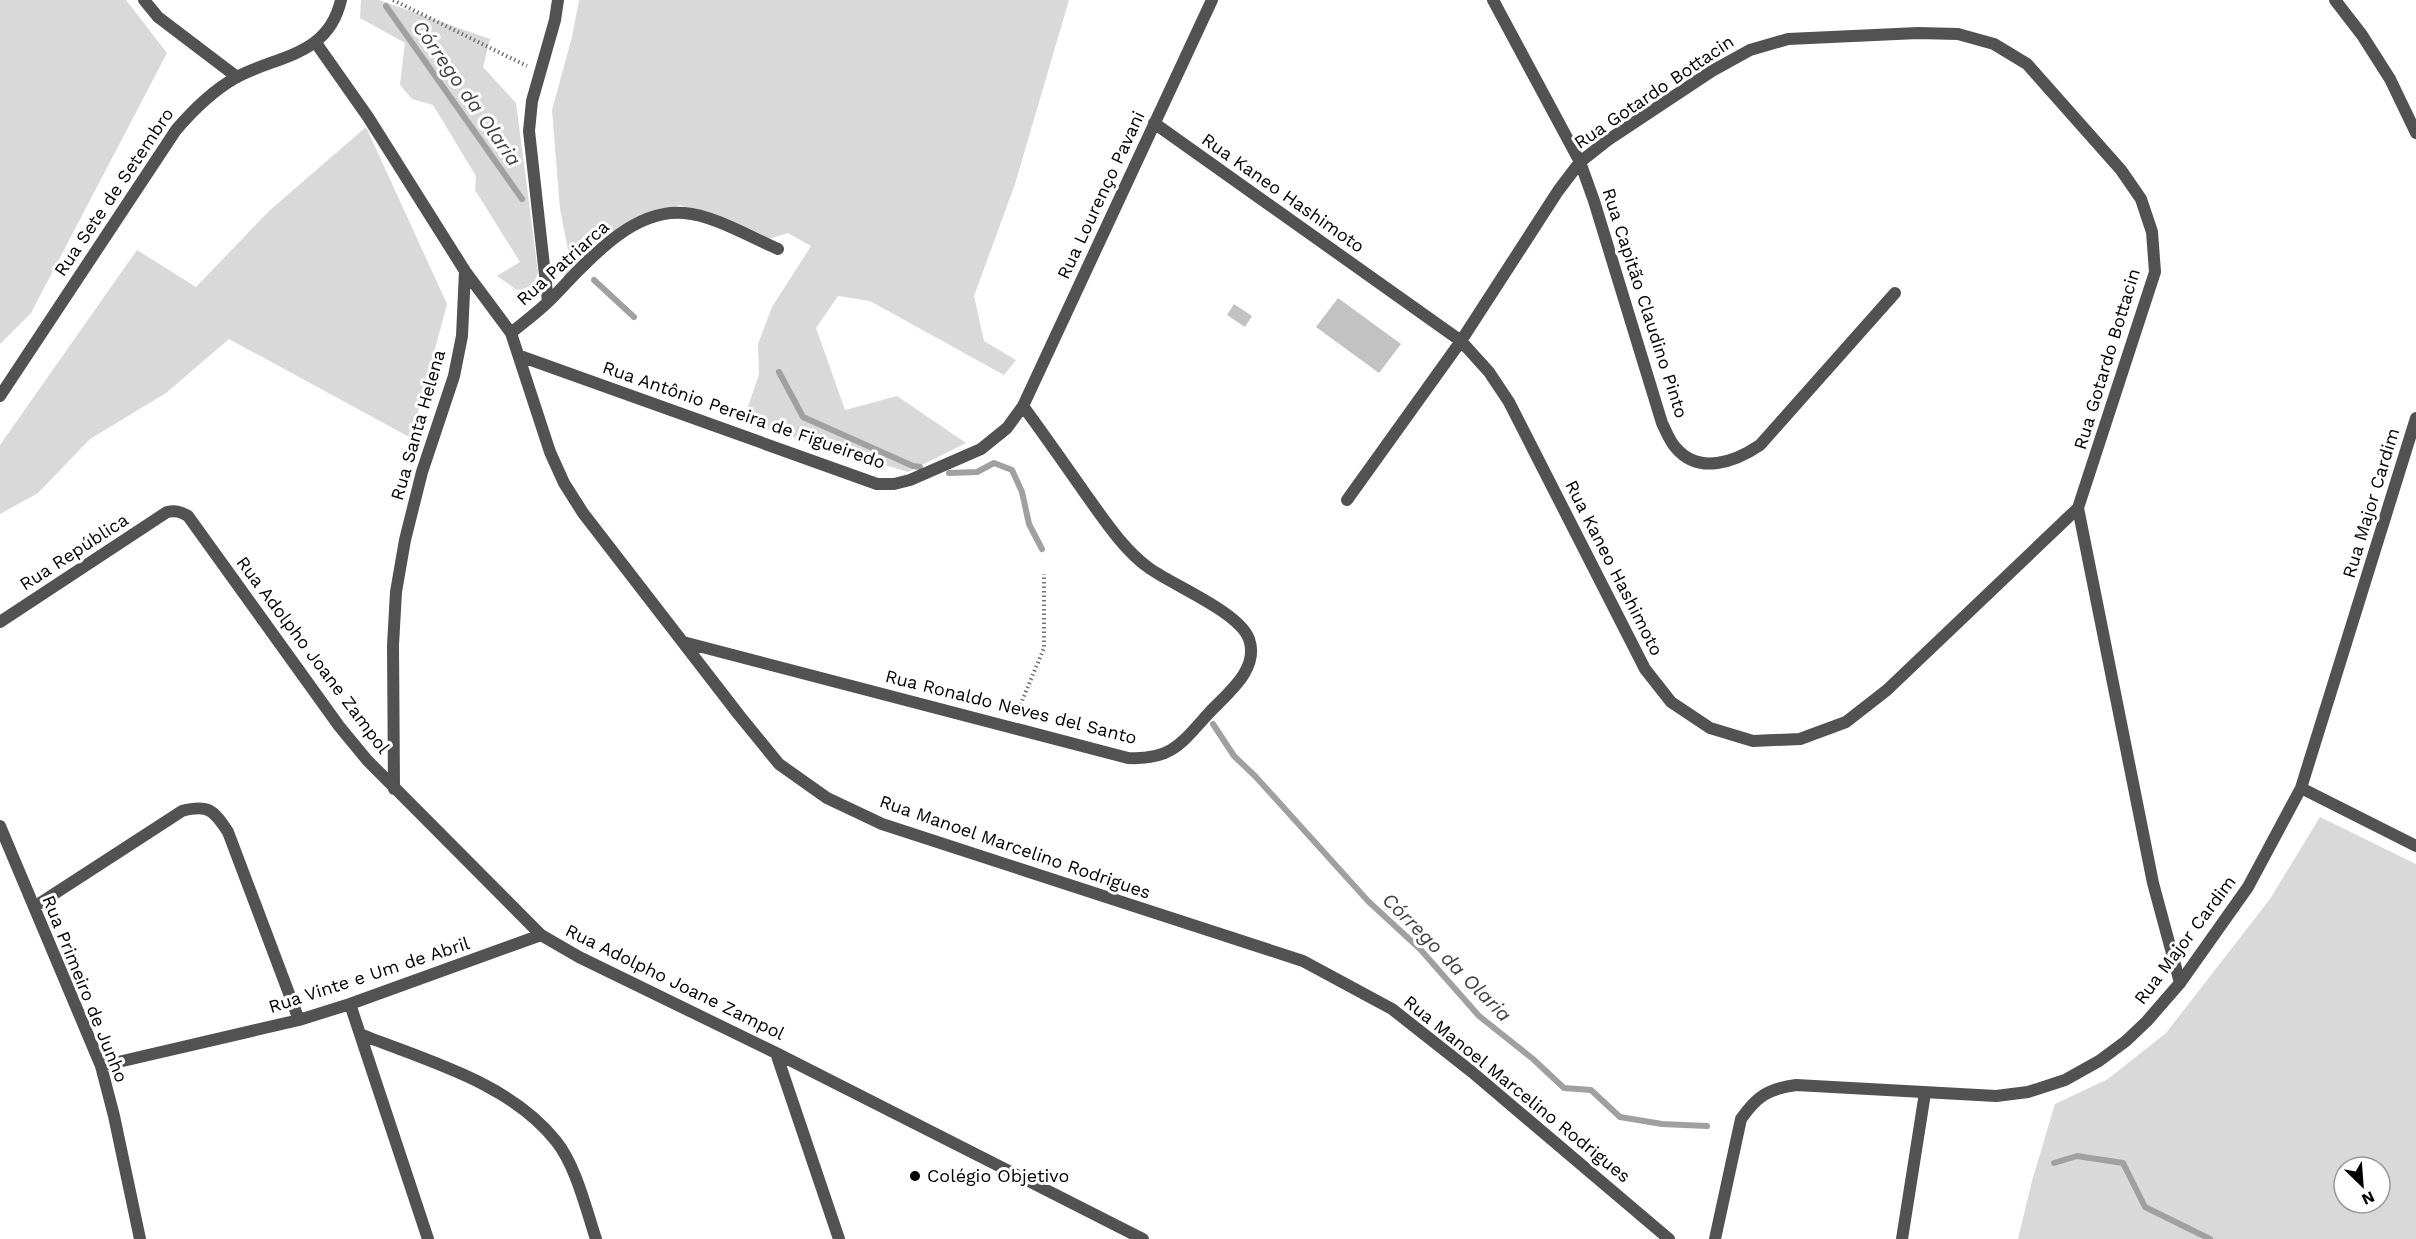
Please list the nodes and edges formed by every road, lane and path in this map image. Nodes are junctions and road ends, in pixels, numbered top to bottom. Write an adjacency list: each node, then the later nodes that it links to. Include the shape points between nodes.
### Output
1 (144, 0): 10 (street, via 158,17)
2 (341, 0): 8 (street, Rua Sete de Setembro, via 329,29)
3 (393, 0): 9 (path)
4 (558, 0): 9 (street)
5 (1212, 0): 11 (street, Rua Lourenço Pavani)
6 (1493, 0): 13 (street, Rua Capitão Claudino Pinto)
7 (2335, 0): 12 (street, via 2390,79)
8 (316, 43): 10 (street, Rua Sete de Setembro); 15 (street, via 368,117)
9 (540, 72): 17 (street, via 529,131)
10 (237, 77): 21 (street, Rua Sete de Setembro, via 215,90 176,130)
11 (1154, 123): 19 (street, Rua Kaneo Hashimoto); 22 (street, Rua Lourenço Pavani)
12 (2416, 133)
13 (1580, 162): 16 (street, Rua Capitão Claudino Pinto, via 1662,423 1675,448 1693,461 1718,464 1742,458 1760,446); 19 (street, Rua Gotardo Bottacin); 25 (street, Rua Gotardo Bottacin, via 1712,71 1750,50 1788,39 1958,34 1994,44 2026,64 2121,171 2140,199 2152,232 2155,272)
14 (777, 249): 17 (street, Rua Patriarca, via 706,218 683,213 660,215 609,241)
15 (465, 271): 18 (street, Rua Manoel Marcelino Rodrigues); 32 (street, Rua Santa Helena, via 462,336 454,376 422,471 396,592)
16 (1895, 293)
17 (548, 303): 18 (street, Rua Patriarca)
18 (511, 333): 20 (street, Rua Manoel Marcelino Rodrigues)
19 (1461, 341): 24 (street, Rua Gotardo Bottacin); 25 (street, Rua Kaneo Hashimoto, via 1509,402 1645,669 1671,702 1700,722 1753,741 1800,739 1846,722 1887,690)
20 (520, 356): 22 (street, Rua Antônio Pereira de Figueiredo, via 877,484 909,480 981,449 1007,428); 29 (street, Rua Manoel Marcelino Rodrigues, via 564,483)
21 (0, 396)
22 (1023, 406): 30 (street, Rua Ronaldo Neves del Santo, via 1114,533 1148,568 1236,621 1248,638 1251,655 1246,672 1180,744 1149,759 1128,758)
23 (2416, 418): 31 (street, Rua Major Cardim)
24 (1347, 500)
25 (2078, 508): 37 (street, Rua Gotardo Bottacin, via 2153,883)
26 (167, 512): 28 (street, Rua República); 32 (street, Rua Adolpho Joane Zampol, via 175,510 188,516 339,726)
27 (1044, 574): 30 (path, via 1044,648)
28 (0, 622)
29 (682, 642): 30 (street, Rua Ronaldo Neves del Santo); 49 (street, Rua Manoel Marcelino Rodrigues, via 779,764 827,798 882,824 1303,961 1392,1010 1472,1072)
30 (1011, 728)
31 (2301, 788): 34 (street); 37 (street, Rua Major Cardim, via 2248,887)
32 (394, 789): 36 (street, Rua Adolpho Joane Zampol)
33 (0, 826): 35 (street, Rua Primeiro de Junho)
34 (2416, 846)
35 (34, 906): 39 (street, via 182,811 198,806 211,810 228,832); 42 (street, Rua Primeiro de Junho)
36 (541, 935): 38 (street, Rua Vinte e Um de Abril); 41 (street, Rua Adolpho Joane Zampol)
37 (2180, 983): 43 (street, Rua Major Cardim, via 2126,1041 2065,1080 2028,1092 1996,1096)
38 (350, 1004): 39 (street, Rua Vinte e Um de Abril); 40 (street)
39 (299, 1020): 42 (street, Rua Vinte e Um de Abril)
40 (360, 1034): 45 (street); 46 (street, via 477,1081 528,1112 557,1142 576,1179)
41 (776, 1053): 47 (street); 48 (street, Rua Adolpho Joane Zampol)
42 (100, 1066): 44 (street, Rua Primeiro de Junho)
43 (1925, 1093): 50 (street, Rua Major Cardim, via 1796,1085 1763,1094 1741,1119); 51 (street)
44 (140, 1239)
45 (428, 1239)
46 (596, 1239)
47 (839, 1239)
48 (1143, 1239)
49 (1669, 1239)
50 (1715, 1239)
51 (1902, 1239)

